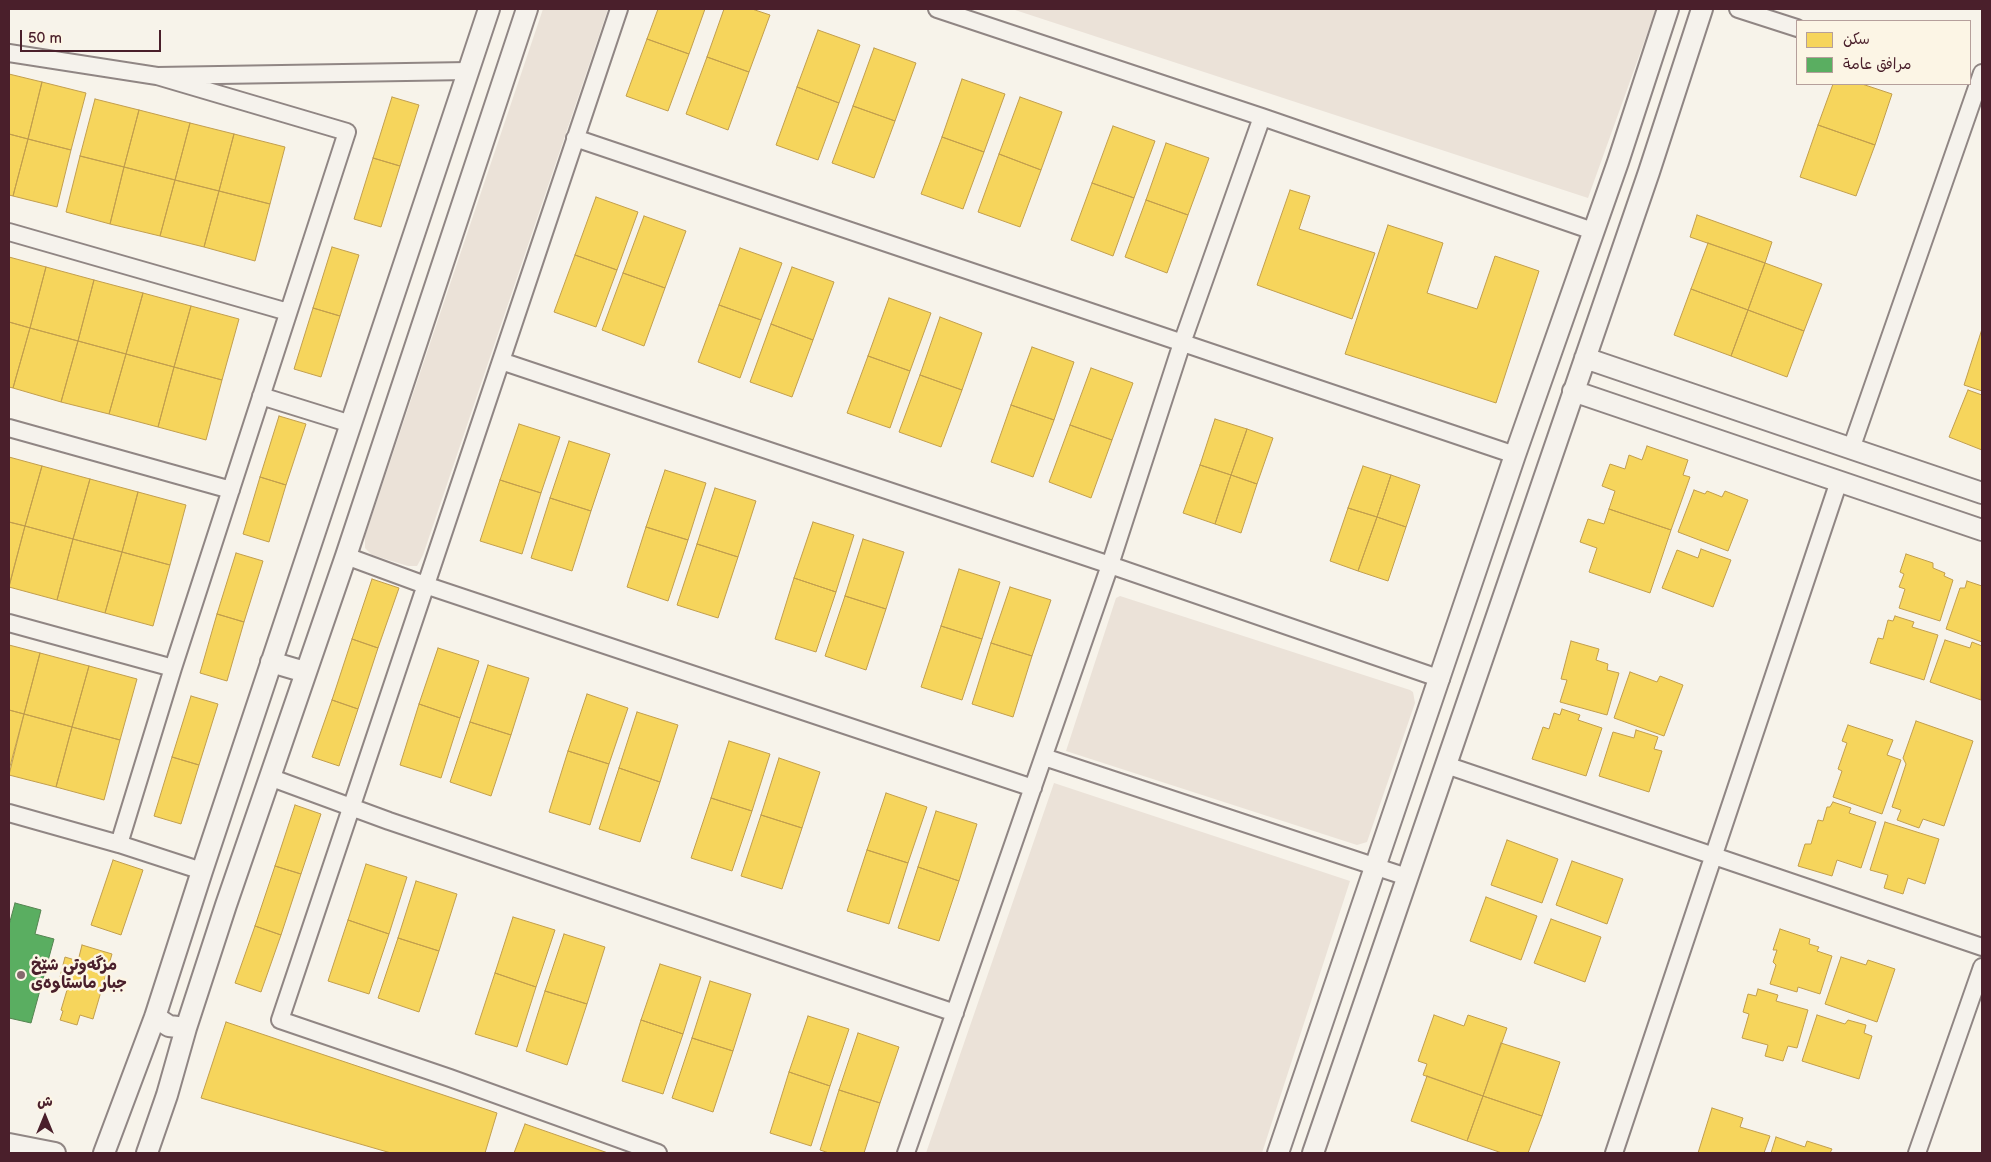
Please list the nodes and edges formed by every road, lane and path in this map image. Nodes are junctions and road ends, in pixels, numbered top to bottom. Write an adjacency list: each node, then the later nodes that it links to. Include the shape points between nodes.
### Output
1 (489, 9): 10 (street)
2 (527, 9): 33 (street)
3 (619, 9): 14 (street)
4 (937, 9): 13 (street)
5 (1668, 9): 15 (street)
6 (1702, 9): 16 (street)
7 (1738, 9): 8 (street)
8 (1796, 28)
9 (9, 53): 11 (street)
10 (468, 70): 11 (street); 25 (street)
11 (157, 76): 19 (street, via 347,132)
12 (1977, 80): 27 (street)
13 (1262, 117): 17 (street); 20 (street)
14 (575, 138): 20 (street); 22 (street)
15 (1618, 162): 16 (street); 17 (street)
16 (1649, 172): 21 (street)
17 (1593, 231): 28 (street)
18 (9, 232): 19 (street)
19 (288, 312): 24 (street)
20 (1182, 343): 28 (street); 34 (street)
21 (1585, 358): 23 (street); 27 (street)
22 (501, 361): 34 (street); 35 (street)
23 (1573, 391): 29 (street); 42 (street)
24 (261, 396): 25 (street); 30 (street)
25 (351, 424): 37 (street)
26 (9, 428): 30 (street)
27 (1851, 449): 31 (street)
28 (1515, 456): 40 (street)
29 (1839, 481): 32 (street); 48 (street)
30 (231, 490): 38 (street)
31 (1982, 494)
32 (1981, 525)
33 (346, 556): 35 (street); 39 (street)
34 (1110, 565): 40 (street); 41 (street)
35 (425, 585): 44 (street); 45 (street)
36 (9, 623): 38 (street)
37 (271, 662): 39 (street); 50 (street)
38 (173, 668): 47 (street)
39 (305, 672): 43 (street)
40 (1441, 679): 49 (street)
41 (1044, 757): 44 (street); 49 (street)
42 (1446, 765): 48 (street); 51 (street)
43 (272, 778): 45 (street); 56 (street)
44 (1034, 788): 54 (street)
45 (352, 807): 54 (street); 61 (street, via 280,1020)
46 (9, 813): 47 (street)
47 (119, 844): 50 (street)
48 (1713, 856): 52 (street); 65 (street)
49 (1376, 868): 51 (street); 63 (street)
50 (202, 870): 55 (street)
51 (1407, 877): 64 (street)
52 (1982, 947)
53 (1982, 967): 66 (street)
54 (955, 1012): 62 (street)
55 (155, 1017): 56 (street, via 164,1024); 59 (street)
56 (186, 1028): 60 (street)
57 (9, 1144): 58 (street)
58 (55, 1153)
59 (104, 1153)
60 (147, 1153)
61 (658, 1153)
62 (906, 1153)
63 (1278, 1153)
64 (1313, 1153)
65 (1614, 1153)
66 (1917, 1153)

